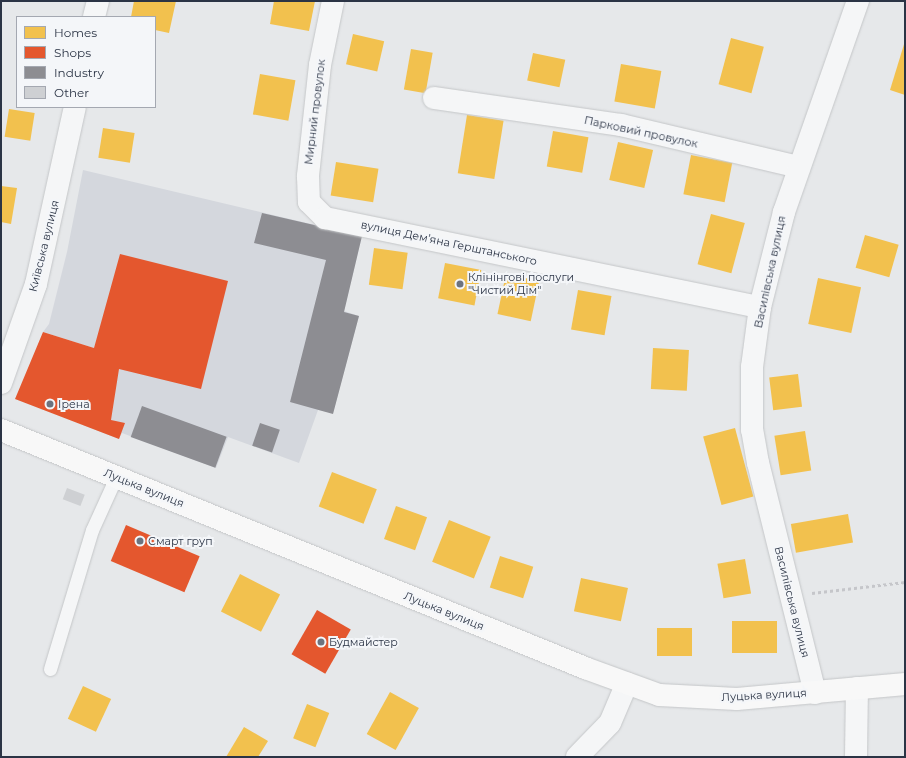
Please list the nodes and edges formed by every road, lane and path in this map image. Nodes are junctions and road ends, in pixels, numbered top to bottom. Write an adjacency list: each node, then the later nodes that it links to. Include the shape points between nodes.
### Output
1 (98, 1): 4 (street)
2 (333, 1): 8 (street, Мирний провулок, via 320,65 308,176 309,202)
3 (858, 1): 7 (street, Василівська вулиця)
4 (94, 16)
5 (434, 98): 7 (street, Парковий провулок, via 622,125)
6 (75, 108): 10 (street, Київська вулиця, via 36,284)
7 (798, 167): 9 (street, Василівська вулиця)
8 (325, 218): 9 (street, вулиця Демʼяна Герштанського)
9 (760, 307): 14 (street, Василівська вулиця, via 752,367 752,430)
10 (1, 382)
11 (1, 430): 12 (main road, Луцька вулиця)
12 (116, 477): 15 (lane, via 92,530); 16 (main road, Луцька вулиця)
13 (905, 582): 14 (path)
14 (791, 595): 19 (street, Василівська вулиця)
15 (50, 670)
16 (627, 683): 19 (main road, Луцька вулиця, via 667,695 737,699); 20 (street, via 610,723)
17 (905, 684): 18 (main road, Луцька вулиця)
18 (857, 688): 19 (main road, Луцька вулиця); 21 (street)
19 (815, 693)
20 (578, 757)
21 (856, 757)

